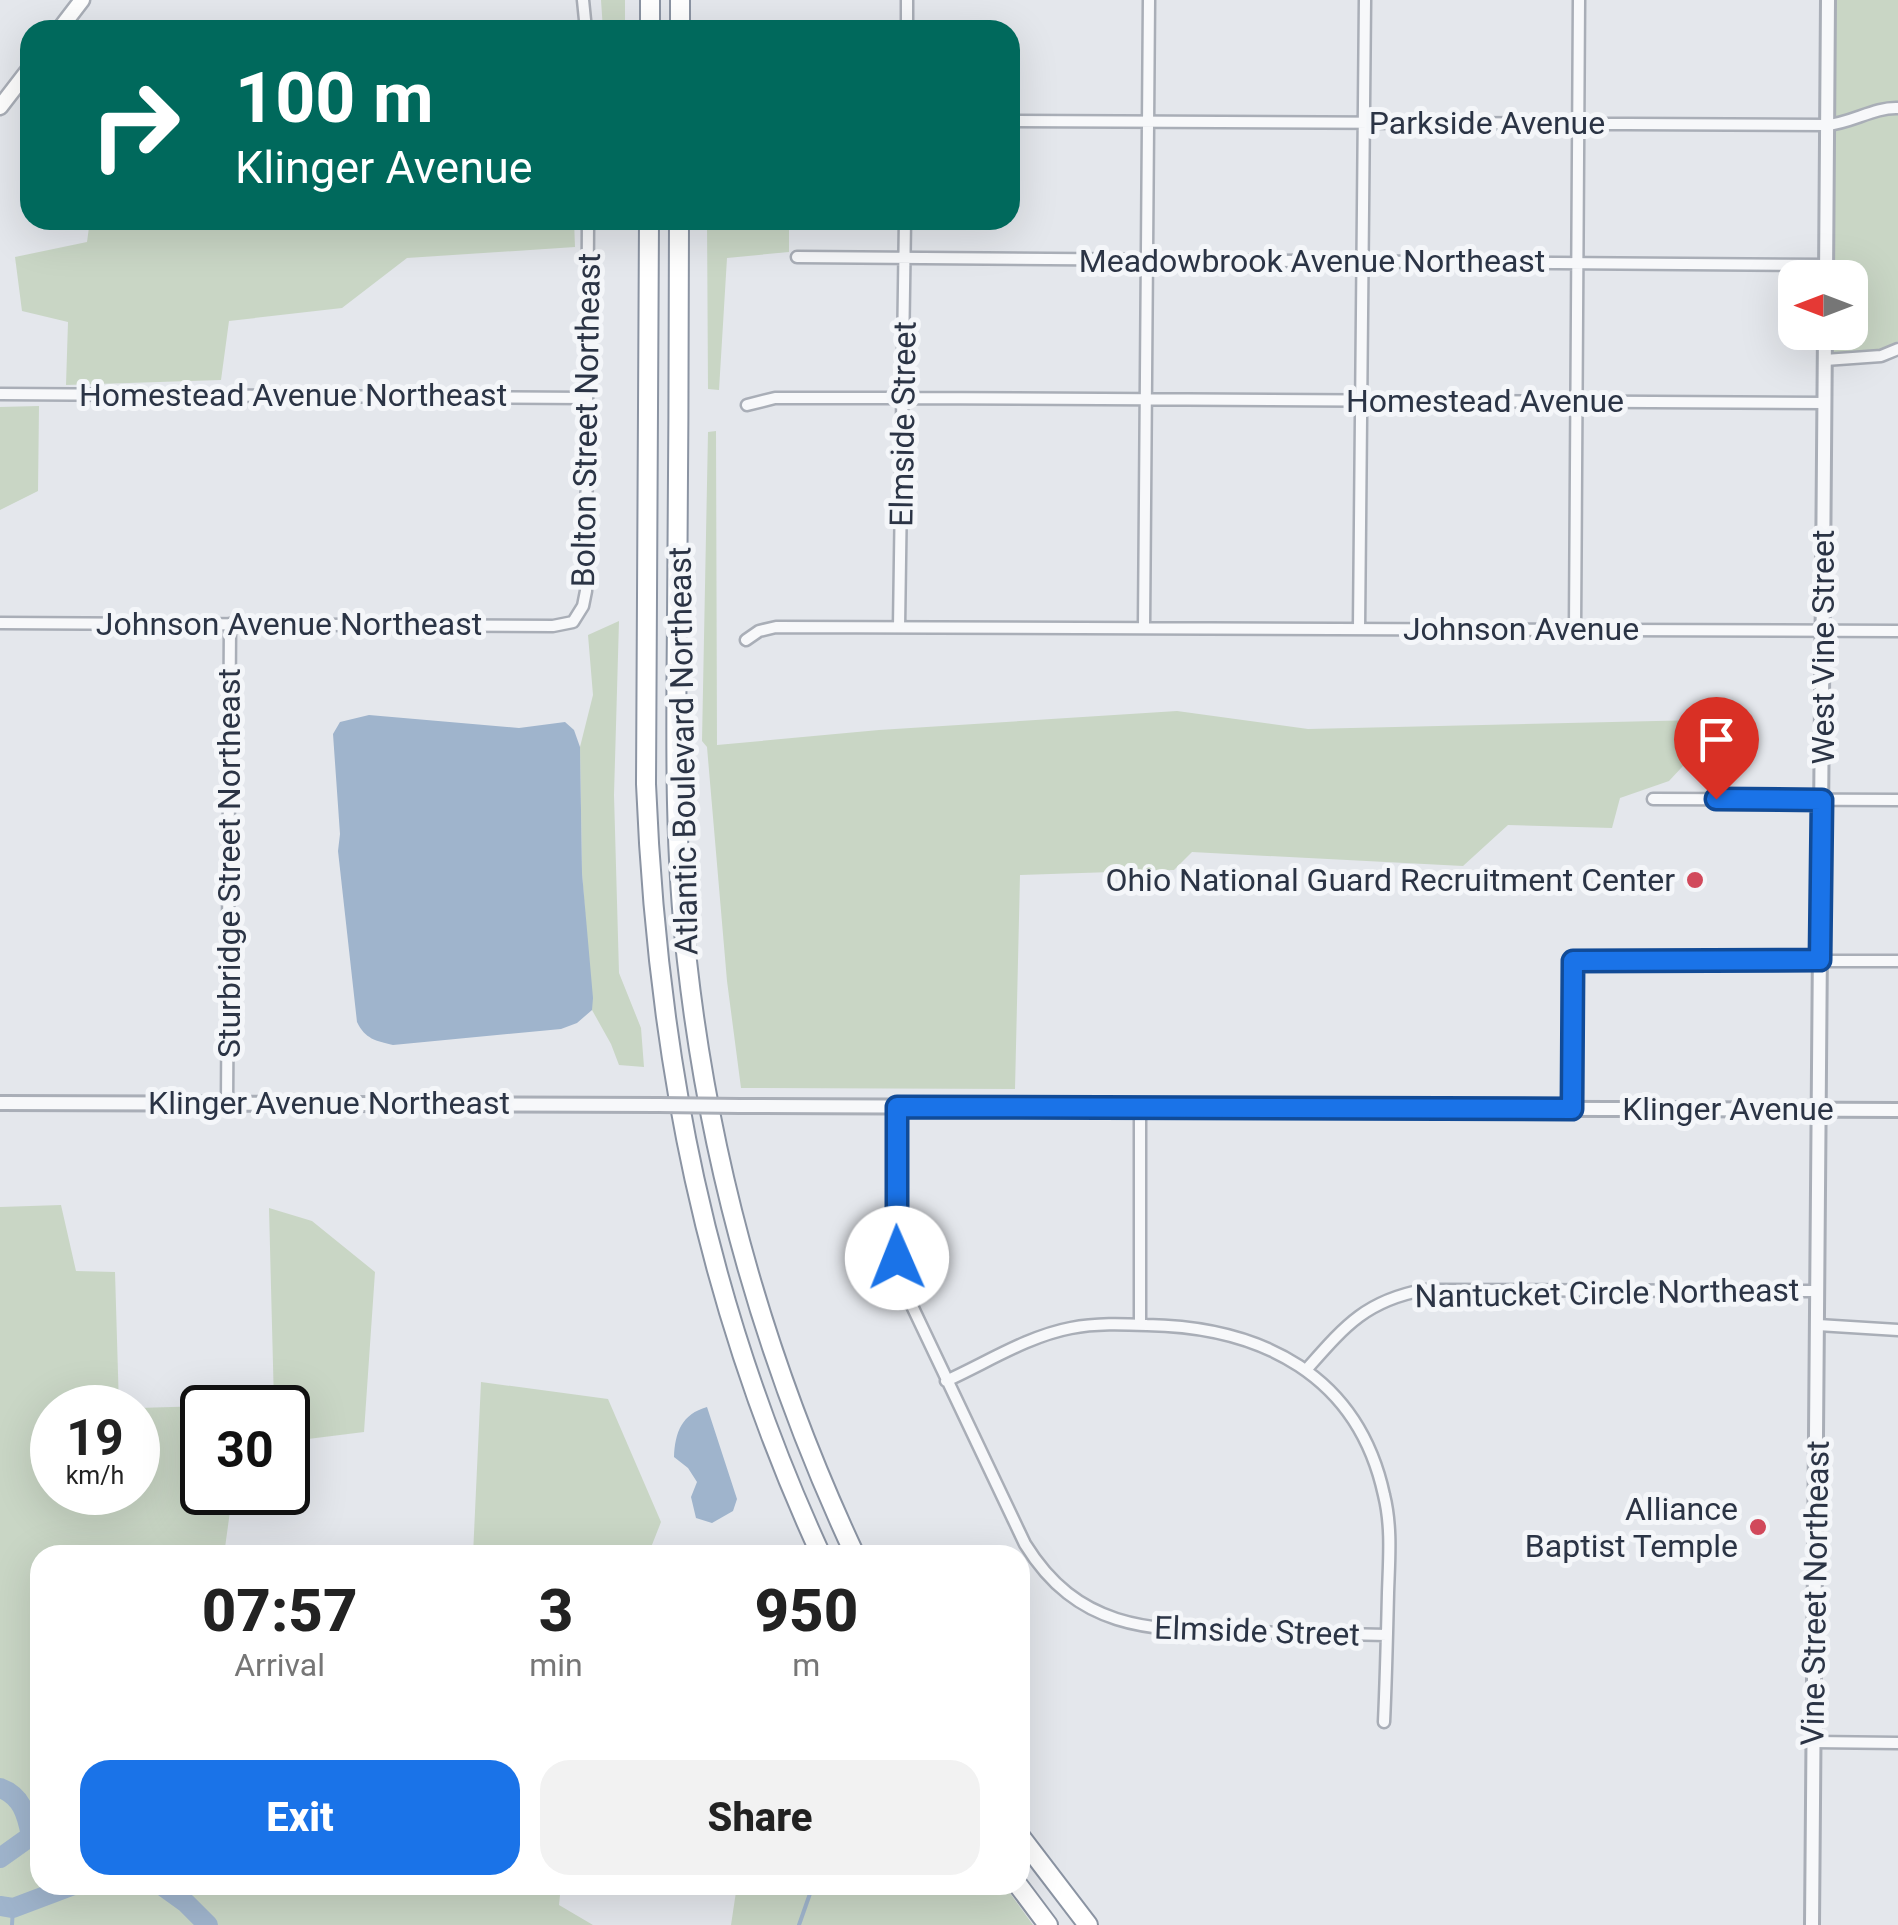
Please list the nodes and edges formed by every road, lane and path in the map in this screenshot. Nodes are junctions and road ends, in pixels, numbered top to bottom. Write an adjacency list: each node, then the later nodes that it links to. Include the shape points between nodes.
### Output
1 (82, 0): 6 (main road)
2 (1149, 0): 11 (street)
3 (1366, 0): 12 (street)
4 (1579, 0): 13 (street)
5 (1828, 0): 14 (street)
6 (67, 20)
7 (20, 81): 8 (main road)
8 (0, 107)
9 (1898, 108): 14 (street, Parkside Avenue)
10 (1020, 121): 11 (street, Parkside Avenue)
11 (1148, 122): 12 (street, Parkside Avenue); 21 (street)
12 (1363, 122): 13 (street, Parkside Avenue); 23 (street)
13 (1578, 123): 14 (street, Parkside Avenue); 24 (street)
14 (1827, 124): 22 (street)
15 (588, 230): 30 (street, Bolton Street Northeast)
16 (649, 230): 67 (highway, Atlantic Boulevard Northeast, via 646,784 661,999 714,1262 764,1417)
17 (680, 230): 68 (highway, Atlantic Boulevard Northeast, via 676,766 694,1016 729,1201 758,1306)
18 (904, 230): 20 (street, Elmside Street)
19 (797, 258): 20 (street, Meadowbrook Avenue Northeast)
20 (904, 260): 21 (street, Meadowbrook Avenue Northeast); 31 (street, Elmside Street)
21 (1146, 260): 23 (street, Meadowbrook Avenue Northeast); 32 (street)
22 (1826, 260)
23 (1362, 261): 24 (street, Meadowbrook Avenue Northeast); 33 (street)
24 (1577, 262): 25 (street, Meadowbrook Avenue Northeast); 34 (street)
25 (1778, 269)
26 (1898, 349): 28 (street)
27 (1825, 350): 28 (street, West Vine Street)
28 (1825, 360): 35 (street, West Vine Street)
29 (0, 394): 30 (street, Homestead Avenue Northeast)
30 (587, 398): 37 (street, Bolton Street Northeast, via 586,591)
31 (903, 398): 32 (street); 36 (street, via 775,398); 40 (street, Elmside Street)
32 (1146, 400): 33 (street, Homestead Avenue); 41 (street)
33 (1360, 400): 34 (street, Homestead Avenue); 42 (street)
34 (1577, 401): 35 (street, Homestead Avenue); 43 (street)
35 (1825, 403): 44 (street, West Vine Street)
36 (747, 406)
37 (576, 618): 39 (street, Johnson Avenue Northeast, via 553,626)
38 (0, 623): 39 (street, Johnson Avenue Northeast)
39 (230, 624): 53 (street, Sturbridge Street Northeast)
40 (899, 627): 41 (street); 46 (street, via 776,627)
41 (1144, 627): 42 (street, Johnson Avenue)
42 (1359, 628): 43 (street, Johnson Avenue)
43 (1575, 629): 44 (street, Johnson Avenue)
44 (1823, 631): 45 (street, Johnson Avenue); 48 (street, West Vine Street)
45 (1898, 631)
46 (746, 640)
47 (1654, 799): 48 (street)
48 (1822, 800): 49 (street); 50 (street, West Vine Street)
49 (1898, 800)
50 (1820, 960): 51 (street); 57 (street, via 1571,962); 58 (street, West Vine Street)
51 (1898, 960)
52 (0, 1103): 53 (street, Klinger Avenue Northeast)
53 (228, 1103): 54 (street, Klinger Avenue Northeast)
54 (659, 1104): 56 (street, Klinger Avenue, bridge)
55 (1140, 1106): 56 (street, Klinger Avenue); 57 (street, Klinger Avenue); 62 (street)
56 (897, 1107): 66 (street, Elmside Street, via 900,1274)
57 (1572, 1109): 58 (street, Klinger Avenue)
58 (1819, 1110): 59 (street, Klinger Avenue); 60 (street, West Vine Street)
59 (1898, 1110)
60 (1818, 1261): 61 (street, Vine Street Northeast)
61 (1818, 1291): 63 (street, Vine Street Northeast); 65 (street, Nantucket Circle Northeast, via 1424,1290 1356,1316)
62 (1140, 1324): 65 (street, via 1226,1332); 66 (street, via 1054,1332)
63 (1818, 1326): 64 (street); 73 (street, Vine Street Northeast)
64 (1898, 1330)
65 (1306, 1370): 71 (street, via 1356,1424 1381,1481 1389,1527)
66 (946, 1382): 69 (street, Elmside Street)
67 (818, 1545)
68 (851, 1545)
69 (1027, 1545)
70 (1030, 1551): 71 (street, Elmside Street, via 1064,1592 1118,1622 1156,1630)
71 (1387, 1635): 72 (street)
72 (1384, 1722)
73 (1814, 1742): 74 (street); 79 (street, Vine Street Northeast)
74 (1898, 1743)
75 (1030, 1849): 78 (highway)
76 (1026, 1895): 77 (highway)
77 (1048, 1925)
78 (1088, 1925)
79 (1812, 1925)

